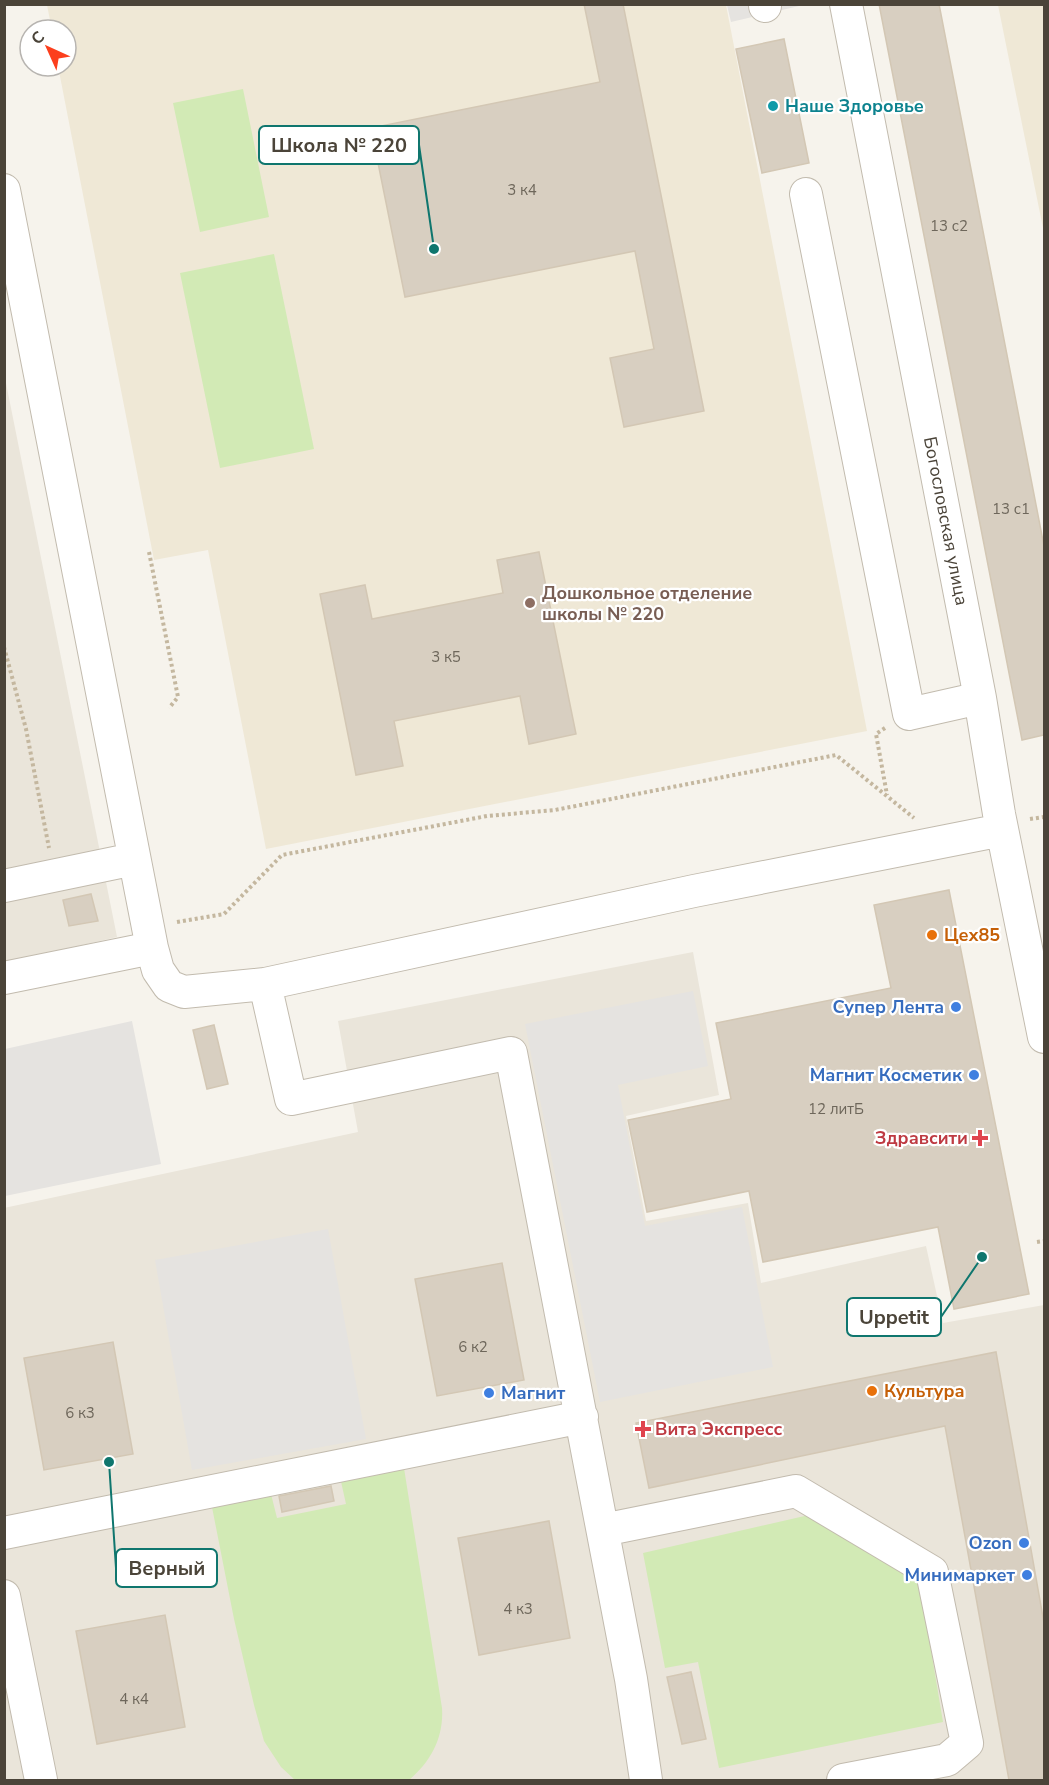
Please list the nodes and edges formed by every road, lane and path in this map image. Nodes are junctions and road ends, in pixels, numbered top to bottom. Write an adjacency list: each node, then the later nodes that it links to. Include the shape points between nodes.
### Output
1 (846, 4): 7 (street, Богословская улица)
2 (4, 190): 4 (street)
3 (806, 194): 9 (street)
4 (17, 311): 13 (street)
5 (149, 552): 8 (path, via 178,697)
6 (4, 646): 14 (path, via 26,729)
7 (980, 698): 9 (street); 12 (street, Богословская улица)
8 (170, 708)
9 (909, 714): 10 (path, via 876,734)
10 (887, 796): 11 (path); 16 (path, via 836,755 555,810 487,816 282,855 224,914)
11 (923, 825)
12 (1002, 830): 18 (street, via 694,891); 19 (street, Богословская улица)
13 (134, 859): 14 (street); 16 (street)
14 (55, 876): 15 (street)
15 (4, 886)
16 (151, 938): 17 (street); 18 (street, via 158,970 169,986 184,992)
17 (4, 978)
18 (265, 984): 22 (street, via 291,1099 511,1053)
19 (1044, 1037)
20 (1044, 1241): 21 (path)
21 (1037, 1242)
22 (582, 1418): 23 (street); 24 (street)
23 (603, 1530): 27 (street); 28 (street, via 796,1491 932,1572 967,1743 947,1760)
24 (4, 1533)
25 (4, 1596): 26 (street)
26 (41, 1780)
27 (646, 1780)
28 (843, 1780)

